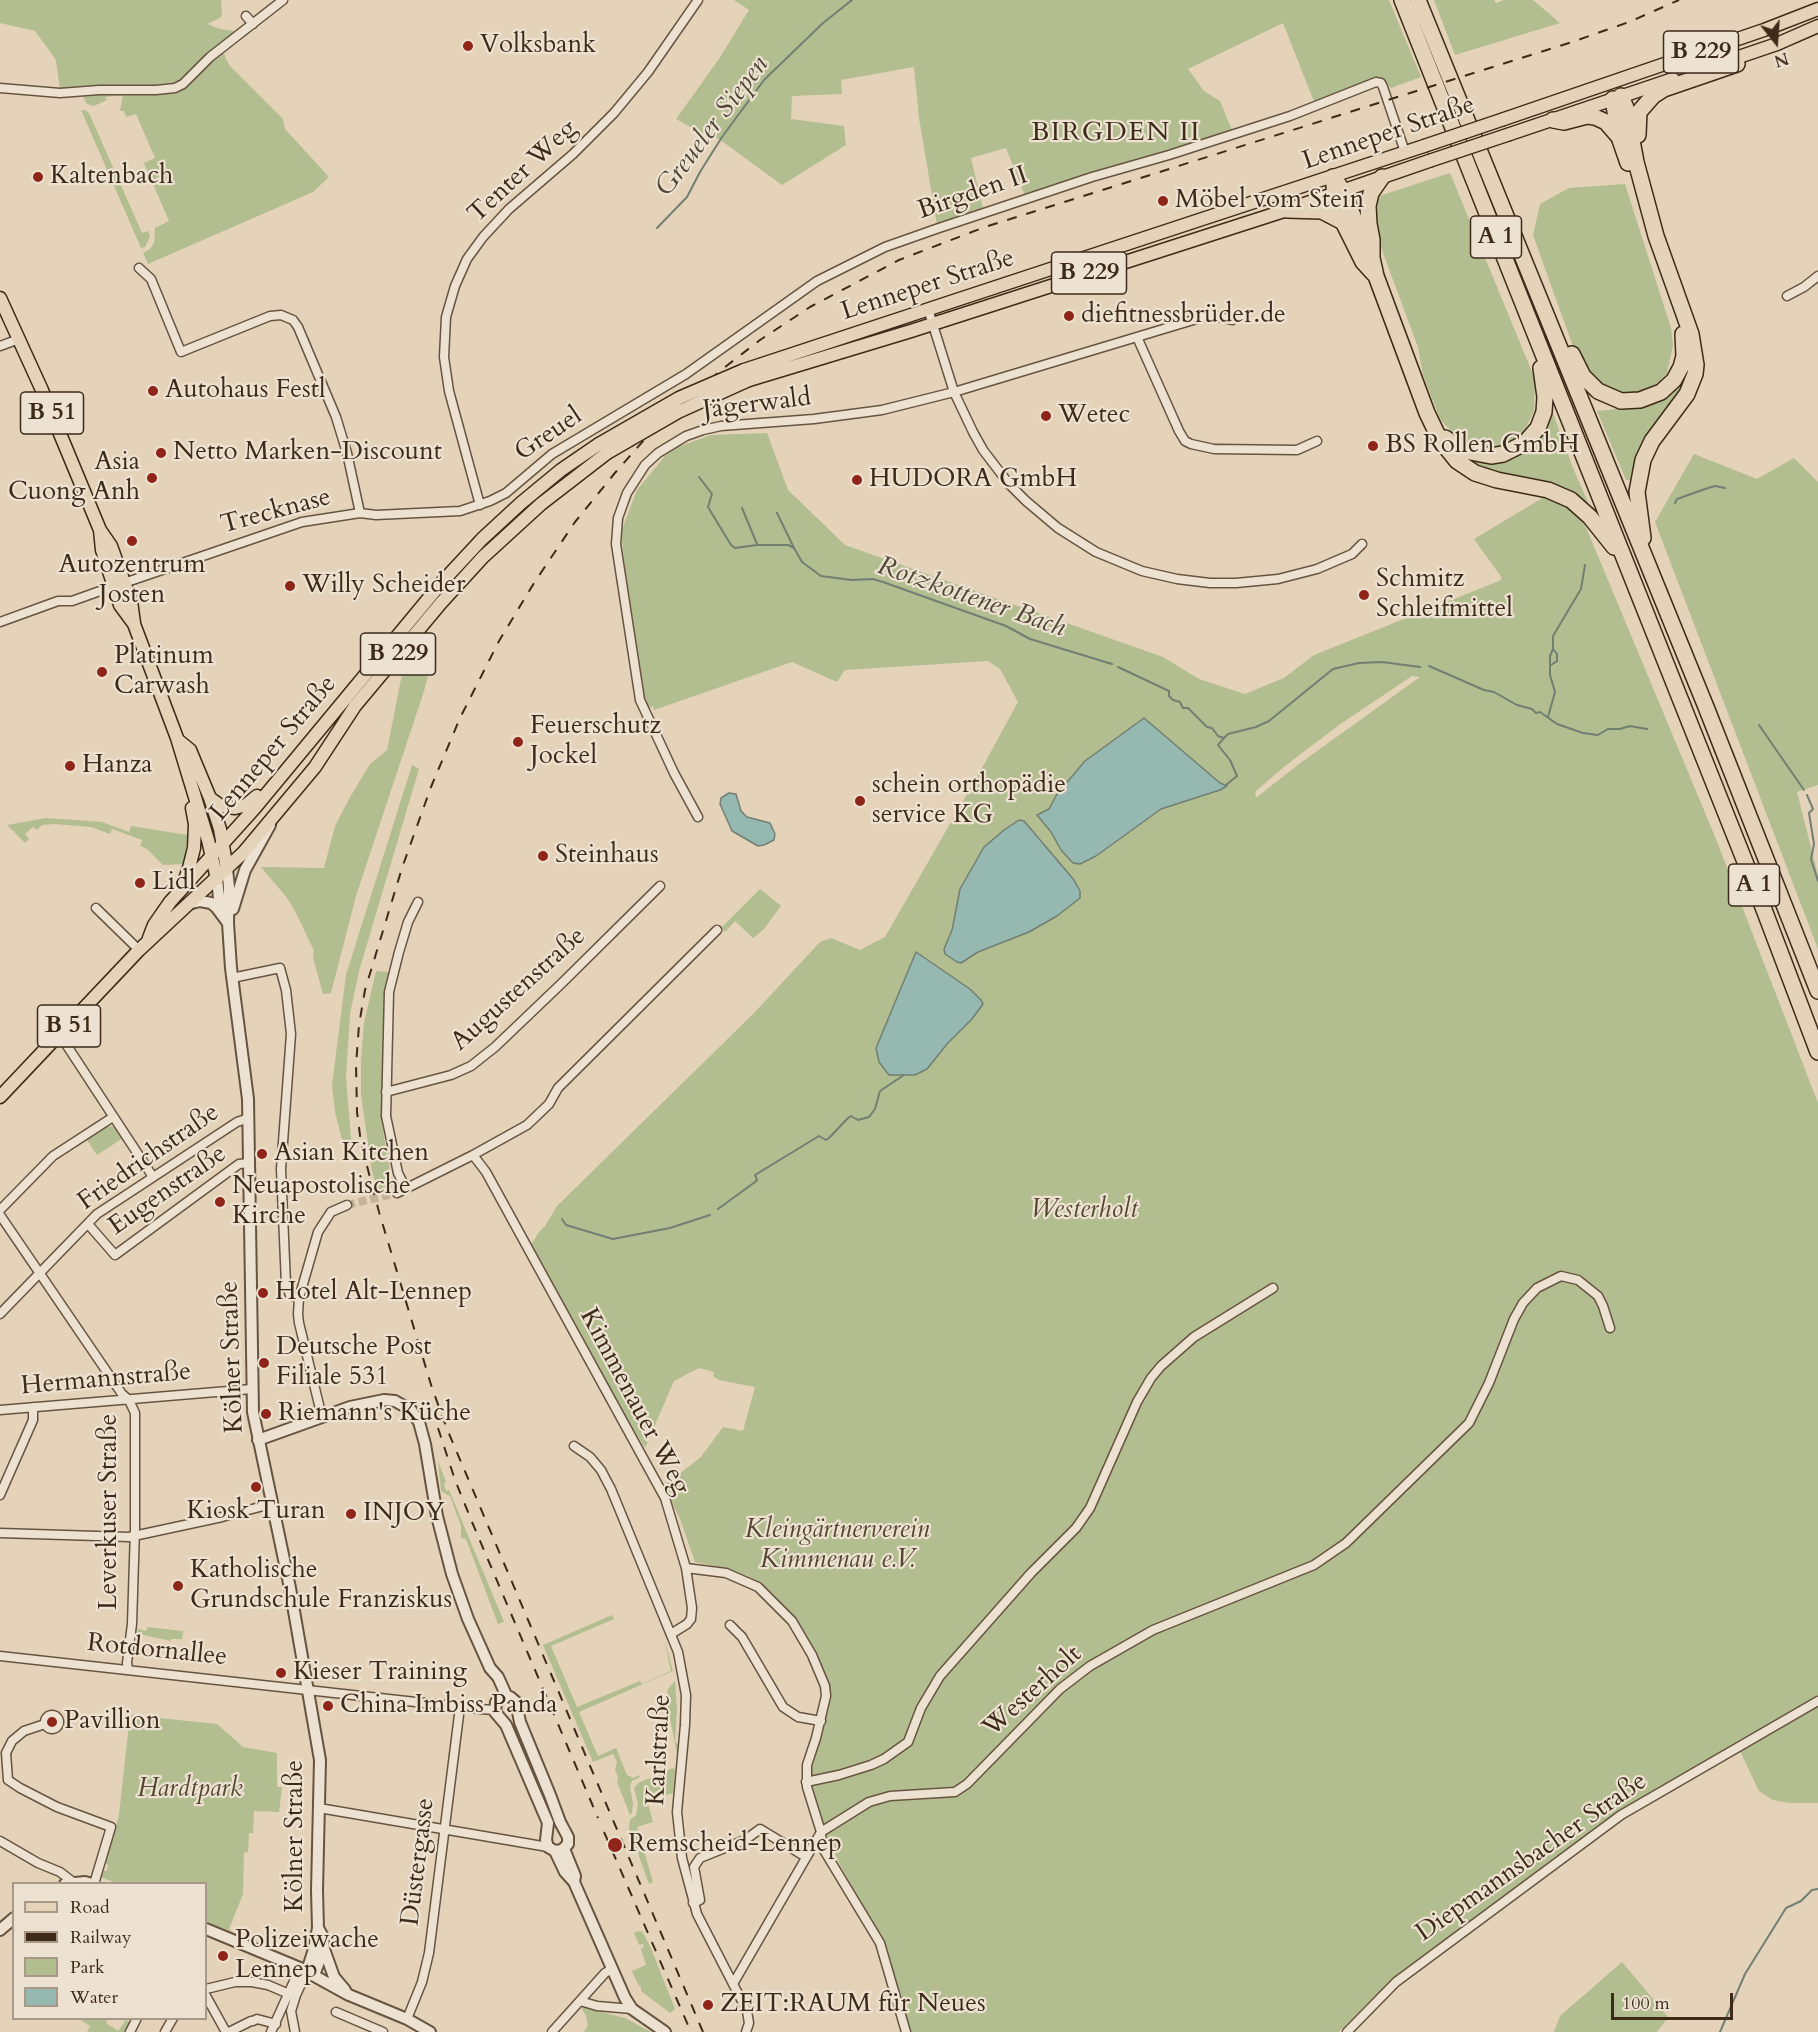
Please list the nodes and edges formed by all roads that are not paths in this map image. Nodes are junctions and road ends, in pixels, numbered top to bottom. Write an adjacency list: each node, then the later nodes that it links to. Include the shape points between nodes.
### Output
1 (283, 0): 7 (street)
2 (698, 0): 42 (street, Tenter Weg, via 614,113 483,237 455,286 446,317 444,357 449,391)
3 (1402, 0): 34 (highway, A 1)
4 (1418, 0): 28 (highway, A 1)
5 (1818, 9): 10 (main road, Lenneper Straße / B 229)
6 (246, 16): 7 (street)
7 (253, 24): 11 (street, via 179,87 169,90 60,93)
8 (1818, 26): 9 (main road, Lenneper Straße / B 229)
9 (1742, 59): 12 (main road, Lenneper Straße / B 229); 16 (highway, via 1664,89 1647,100 1638,119)
10 (1613, 82): 12 (main road); 15 (main road, Lenneper Straße / B 229, bridge)
11 (0, 88)
12 (1617, 98): 13 (main road, Lenneper Straße / B 229); 14 (highway); 16 (highway, via 1626,108)
13 (1553, 120): 14 (highway, via 1595,117); 18 (main road, Lenneper Straße / B 229, bridge)
14 (1620, 137): 28 (highway, via 1684,336 1681,367 1671,384 1647,398 1628,401 1603,394 1587,382 1555,313)
15 (1405, 152): 17 (main road, Lenneper Straße / B 229); 38 (street, Birgden II, via 1383,86 1372,83 1290,116 1082,180 885,247 817,281)
16 (1636, 162): 46 (highway, via 1663,259 1687,317 1696,365 1687,394 1652,441 1640,471 1636,492)
17 (1333, 177): 19 (highway); 29 (main road, Lenneper Straße / B 229)
18 (1382, 177): 19 (main road, Lenneper Straße / B 229); 22 (highway, via 1368,206)
19 (1338, 192): 20 (main road, Lenneper Straße / B 229); 21 (highway); 22 (highway)
20 (1287, 210): 21 (highway, via 1322,212); 31 (main road, Lenneper Straße / B 229)
21 (1343, 222): 24 (highway, via 1363,261)
22 (1373, 253): 24 (highway)
23 (140, 268): 43 (street, via 151,279 181,352 270,316 293,320 336,417)
24 (1376, 276): 39 (highway)
25 (1818, 276): 26 (street)
26 (1787, 296)
27 (0, 298): 33 (main road, B 51)
28 (1542, 304): 46 (highway, A 1)
29 (928, 309): 31 (street); 36 (main road, Lenneper Straße / B 229)
30 (1232, 320): 32 (street, Jägerwald, via 1210,315)
31 (933, 323): 36 (main road, Lenneper Straße / B 229); 37 (street)
32 (1137, 337): 37 (street, Jägerwald); 40 (street, via 1185,441 1214,449 1297,450)
33 (19, 339): 35 (street); 47 (main road, B 51, via 100,530 111,546)
34 (1537, 342): 39 (highway, via 1545,407 1538,428 1525,443 1503,454 1477,454 1458,447); 45 (highway, A 1)
35 (0, 346)
36 (747, 375): 41 (main road, Lenneper Straße / B 229, bridge, via 679,398)
37 (954, 392): 44 (street, via 973,432 1009,483 1058,528 1116,561 1177,579 1250,583 1326,566 1352,554); 54 (street, Jägerwald, via 845,416 703,430 671,444 645,465 634,480 621,507 616,544 636,685 642,708)
38 (643, 401): 42 (street, Greuel, via 552,454 506,493)
39 (1435, 429): 45 (highway, via 1450,453 1474,473 1548,490 1571,500 1590,517)
40 (1317, 441)
41 (603, 449): 50 (main road, Lenneper Straße / B 229, via 561,470 457,566); 53 (main road, Lenneper Straße / B 229, via 509,531 456,586 355,706 315,767)
42 (480, 505): 43 (street, Trecknase, via 433,513)
43 (360, 513): 47 (street, Trecknase, via 302,522)
44 (1362, 544)
45 (1624, 561): 70 (highway, A 1)
46 (1646, 562): 68 (highway, A 1)
47 (119, 585): 48 (street, Trecknase); 49 (main road, B 51, via 131,601 134,624)
48 (0, 622)
49 (177, 738): 51 (main road, B 51); 52 (main road, B 51, via 190,750)
50 (286, 770): 52 (main road, via 274,775 242,807 225,807); 55 (main road, Lenneper Straße)
51 (193, 787): 56 (main road, B 51); 60 (main road, via 189,797 194,848)
52 (210, 798): 55 (main road, B 51)
53 (275, 815): 57 (main road, Lenneper Straße / B 229); 64 (street, via 245,870)
54 (698, 817)
55 (222, 846): 56 (main road, Lenneper Straße); 57 (main road, B 51)
56 (213, 857): 58 (main road, Kölner Straße / B 51); 60 (main road, Lenneper Straße)
57 (227, 869): 58 (main road, B 229); 64 (street, Kölner Straße)
58 (217, 879): 62 (main road, B 229); 64 (street, Kölner Straße)
59 (660, 886): 71 (street, Augustenstraße, via 471,1066)
60 (180, 891): 66 (main road, via 154,925)
61 (418, 902): 71 (street, via 391,981)
62 (188, 904): 64 (street, via 211,903); 66 (main road, B 229)
63 (96, 908): 66 (street)
64 (228, 923): 67 (street, Kölner Straße)
65 (717, 930): 75 (street, via 558,1088 536,1117)
66 (144, 946): 69 (main road, B 51)
67 (232, 978): 74 (street, Kölner Straße); 86 (street, via 280,968 286,990 291,1034 281,1169 286,1284 290,1295)
68 (1818, 991)
69 (60, 1035): 72 (main road, B 51); 73 (street)
70 (1818, 1052)
71 (386, 1092): 78 (street, via 388,1130)
72 (0, 1097)
73 (113, 1117): 77 (street); 81 (street, via 53,1156)
74 (249, 1118): 76 (street, Kölner Straße); 77 (street, Friedrichstraße)
75 (473, 1155): 78 (street); 100 (street, Kimmenauer Weg, via 659,1486)
76 (250, 1162): 83 (street, Eugenstraße, via 239,1164 115,1255); 89 (street, Kölner Straße)
77 (153, 1177): 83 (street, Friedrichstraße)
78 (405, 1187): 79 (street)
79 (397, 1193)
80 (347, 1205): 86 (street, via 331,1212 318,1232)
81 (0, 1210)
82 (0, 1215): 84 (street, Leverkuser Straße)
83 (88, 1224): 84 (street, Friedrichstraße)
84 (40, 1273): 87 (street, Friedrichstraße); 90 (street, Leverkuser Straße)
85 (1273, 1288): 113 (street, via 1194,1337 1150,1378 1090,1508 940,1676 921,1708 908,1742 872,1765)
86 (299, 1299): 93 (street, via 297,1314)
87 (0, 1314)
88 (1610, 1328): 116 (street, Westerholt, via 1598,1296 1578,1280 1561,1276 1537,1288 1514,1319 1490,1383 1469,1423 1338,1550 1314,1565 1152,1630 1090,1666 1060,1689 955,1792 890,1796 869,1802)
89 (252, 1389): 90 (street, Hermannstraße); 94 (street, Kölner Straße)
90 (129, 1400): 91 (street, Hermannstraße); 99 (street, Leverkuser Straße, via 135,1413)
91 (33, 1407): 92 (street, Hermannstraße); 96 (street, via 33,1420)
92 (0, 1410)
93 (322, 1417): 94 (street); 107 (street, via 384,1400 405,1405 419,1422 445,1551)
94 (258, 1440): 97 (street, Kölner Straße)
95 (574, 1446): 102 (street, Karlstraße, via 602,1470)
96 (0, 1495)
97 (271, 1504): 99 (street); 105 (street, Kölner Straße)
98 (0, 1533): 99 (street)
99 (134, 1536): 104 (street, Leverkuser Straße)
100 (686, 1568): 102 (street, via 691,1619); 109 (street, via 717,1570 743,1578 785,1613 810,1650 826,1690)
101 (730, 1625): 109 (street, via 742,1637 783,1707 798,1717)
102 (671, 1634): 122 (street, Karlstraße, via 686,1695 677,1812 682,1858)
103 (0, 1656): 104 (street, Rotdornallee)
104 (128, 1669): 105 (street, Rotdornallee)
105 (309, 1690): 108 (street, Rotdornallee); 114 (street, Kölner Straße, via 320,1756)
106 (1818, 1701): 148 (street, Diepmannsbacher Straße, via 1621,1815 1396,1982)
107 (500, 1702): 108 (street, Rotdornallee); 118 (street, via 548,1823 546,1840); 118 (street, via 516,1702 521,1725 568,1836 568,1841)
108 (460, 1707): 115 (street, Düstergasse)
109 (821, 1721): 113 (street, via 807,1765)
110 (45, 1724): 111 (street, via 24,1731)
111 (3, 1753): 112 (street)
112 (4, 1778): 121 (street, via 46,1802 111,1827)
113 (806, 1782): 116 (street)
114 (319, 1808): 115 (street); 124 (street, Kölner Straße)
115 (444, 1828): 118 (street); 138 (street, Düstergasse, via 429,1953)
116 (821, 1832): 119 (street); 147 (street, via 822,1847 880,1943)
117 (0, 1841): 120 (street, via 60,1872)
118 (556, 1849): 128 (street, via 574,1876)
119 (806, 1857): 122 (street, via 760,1829 745,1840 700,1858 694,1866 700,1900); 130 (street)
120 (68, 1882)
121 (94, 1882)
122 (693, 1903): 130 (street, Karlstraße)
123 (12, 1920): 126 (street)
124 (318, 1928): 127 (street, Kölner Straße); 129 (street, Kölner Straße)
125 (207, 1929): 129 (street)
126 (0, 1930)
127 (324, 1949): 129 (street, Kölner Straße); 133 (street, via 334,1977)
128 (612, 1969): 135 (street); 136 (street)
129 (307, 1971): 132 (street, Kölner Straße); 133 (street); 141 (street, Kölner Straße, via 291,2011)
130 (733, 1984): 146 (street, Karlstraße, via 749,2017)
131 (207, 1989): 132 (street, via 252,1982)
132 (289, 1994): 139 (street, Kölner Straße)
133 (349, 1995): 138 (street)
134 (207, 1998): 140 (street)
135 (580, 2001): 136 (street); 144 (street)
136 (632, 2009): 145 (street)
137 (336, 2012): 142 (street)
138 (407, 2019): 143 (street)
139 (273, 2028): 140 (street, via 257,2019)
140 (227, 2032)
141 (295, 2032)
142 (382, 2032)
143 (430, 2032)
144 (552, 2032)
145 (665, 2032)
146 (746, 2032)
147 (906, 2032)
148 (1347, 2032)

